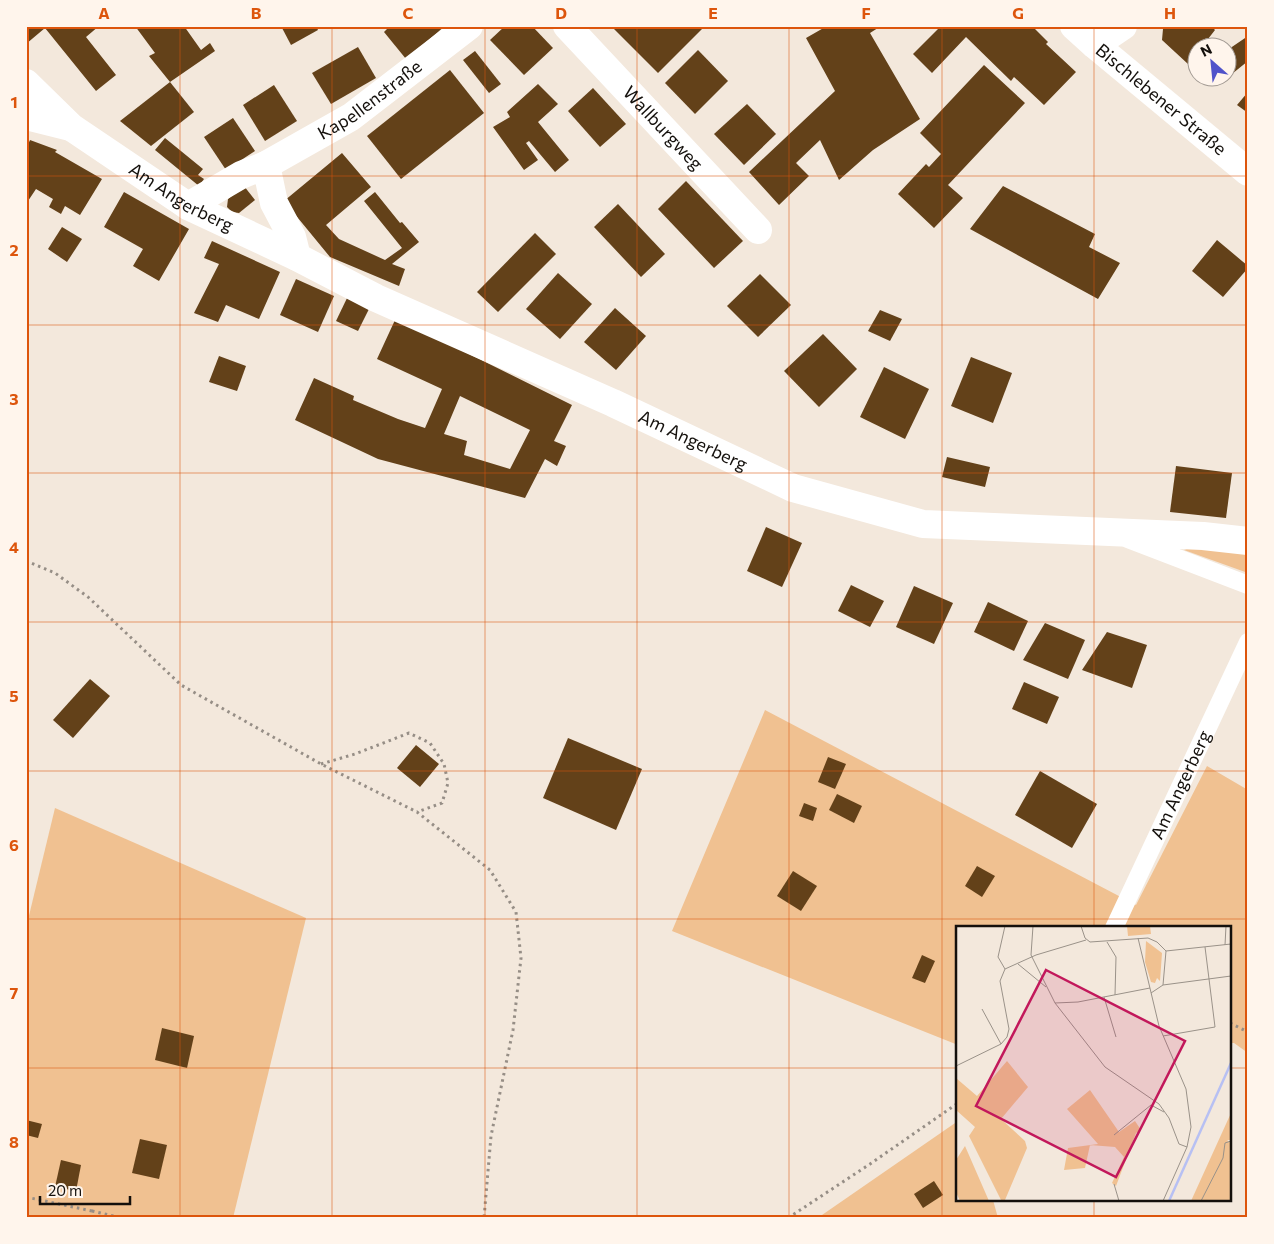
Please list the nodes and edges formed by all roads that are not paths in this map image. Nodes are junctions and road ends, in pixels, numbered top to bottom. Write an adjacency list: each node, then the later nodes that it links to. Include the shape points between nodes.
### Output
1 (469, 26): 9 (street, Kapellenstraße, via 351,116)
2 (567, 26): 12 (street, Wallburgweg)
3 (1074, 26): 5 (street, Bischlebener Straße)
4 (1123, 26): 5 (street)
5 (1095, 45): 10 (street, Bischlebener Straße)
6 (26, 83): 8 (street, Am Angerberg)
7 (26, 116): 8 (street, Am Angerberg)
8 (71, 127): 11 (street, Am Angerberg)
9 (266, 165): 11 (street, Kapellenstraße, via 241,175); 13 (street, via 274,203 292,237)
10 (1248, 172)
11 (188, 206): 13 (street, Am Angerberg)
12 (758, 230)
13 (297, 257): 14 (street, Am Angerberg, via 376,298 604,399 793,488 923,524)
14 (1114, 533): 15 (street, Am Angerberg); 16 (lane, Am Angerberg)
15 (1248, 541)
16 (1248, 586)
17 (1248, 642): 18 (lane, Am Angerberg)
18 (1115, 926)

